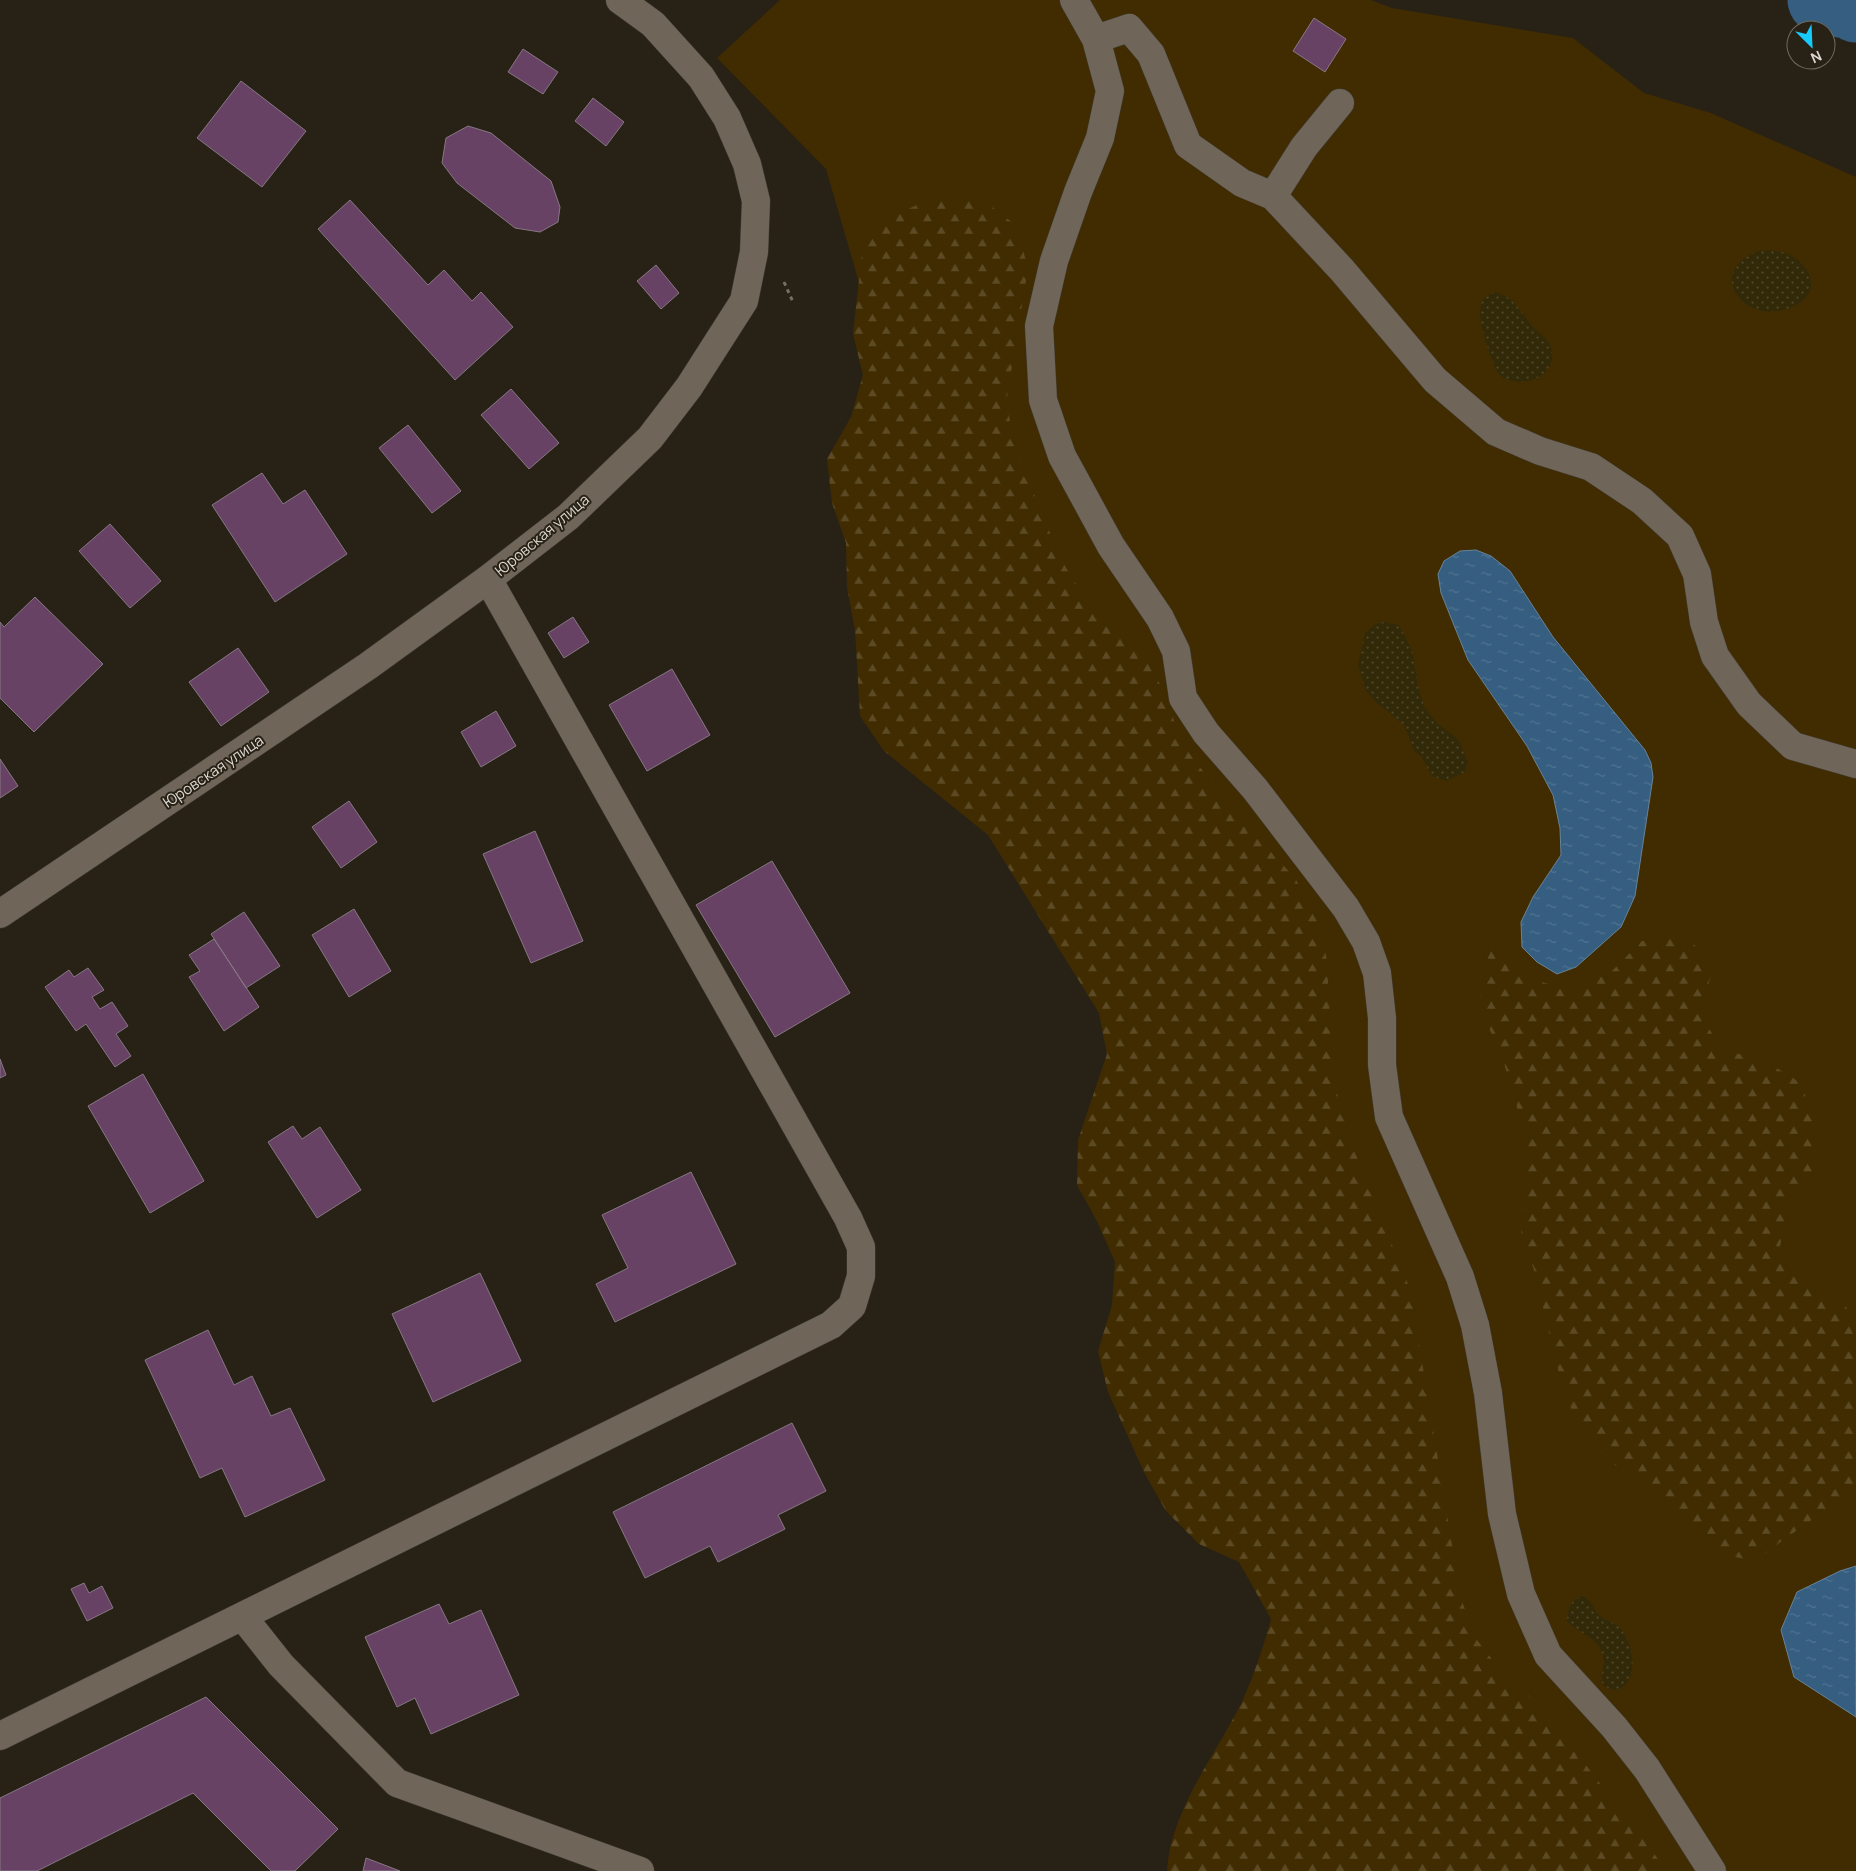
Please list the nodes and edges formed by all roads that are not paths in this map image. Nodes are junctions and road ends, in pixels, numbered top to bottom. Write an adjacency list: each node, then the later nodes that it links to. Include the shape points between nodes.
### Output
1 (620, 0): 6 (street, Юровская улица, via 653,24 701,77 727,118 747,164 756,201 754,252 744,300 689,387 650,438 568,517)
2 (1074, 0): 3 (street)
3 (1096, 40): 5 (street, via 1129,28 1151,54 1188,145 1242,183); 12 (street, via 1110,91 1100,138 1054,261 1039,326 1043,400 1062,456 1111,546 1160,618 1176,651 1183,698 1206,733 1255,789 1346,908 1366,942 1377,973 1382,1018 1382,1065 1389,1117 1460,1277 1475,1325 1488,1392 1502,1514 1521,1594 1548,1654 1647,1769)
4 (1340, 103): 5 (street, via 1304,146)
5 (1274, 196): 7 (street, via 1342,270 1434,380 1496,432 1540,451 1591,467 1642,501 1680,536 1698,574 1704,622 1715,656 1749,704 1792,746)
6 (488, 579): 8 (street, Юровская улица, via 368,666); 9 (street, via 848,1218 861,1247 861,1276 852,1306 831,1325)
7 (1856, 764)
8 (0, 914)
9 (243, 1617): 10 (street); 11 (street, via 281,1665 397,1783)
10 (0, 1736)
11 (640, 1871)
12 (1712, 1871)

